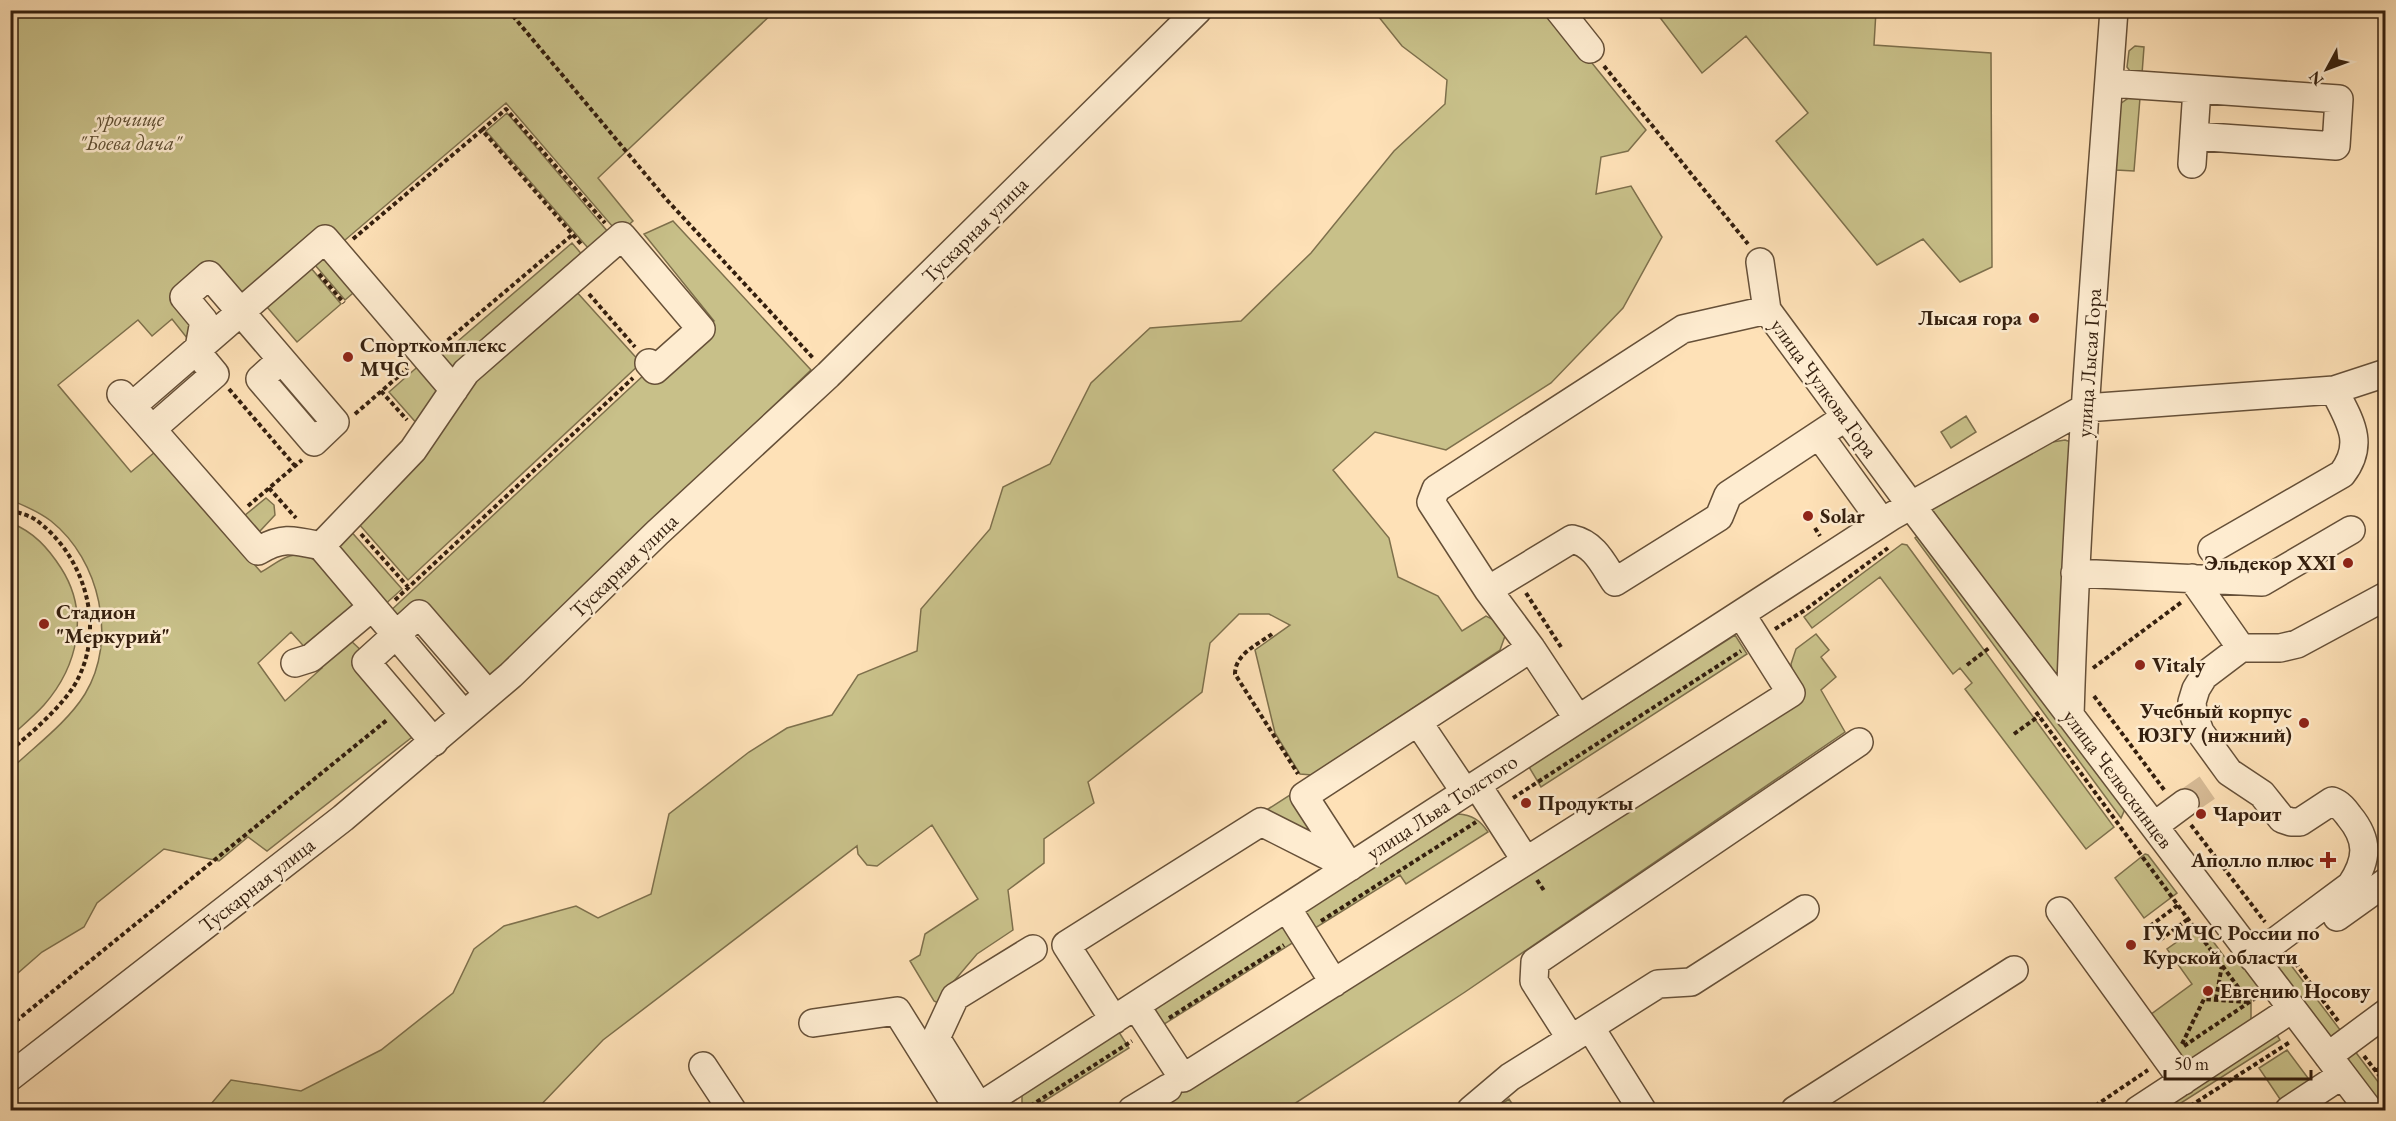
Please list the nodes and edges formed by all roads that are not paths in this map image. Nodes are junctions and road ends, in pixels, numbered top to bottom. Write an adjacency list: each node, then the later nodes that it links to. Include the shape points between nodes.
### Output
1 (1198, 10): 36 (street, Тускарная улица, via 828,375)
2 (1559, 10): 4 (street)
3 (2114, 10): 5 (street, улица Лысая Гора)
4 (1590, 49)
5 (2109, 82): 6 (street); 18 (street, улица Лысая Гора)
6 (2197, 89): 7 (street); 7 (street, via 2339,99 2336,146)
7 (2194, 136): 8 (street)
8 (2192, 164)
9 (1760, 262): 10 (street, улица Чулкова Гора)
10 (1767, 310): 19 (street, улица Чулкова Гора); 29 (street, via 1683,329 1436,489 1431,502)
11 (240, 312): 12 (street); 12 (street, via 208,275 184,297 204,321); 13 (street); 16 (street, via 325,239)
12 (198, 349): 20 (street, via 215,374); 20 (street, via 126,400)
13 (281, 360)
14 (649, 363): 16 (street, via 655,370 701,329 622,236 466,372)
15 (2385, 373): 17 (street)
16 (454, 390): 25 (street, via 413,450)
17 (2334, 390): 18 (street); 26 (street, via 2352,426 2350,464 2342,474)
18 (2085, 408): 22 (street, улица Льва Толстого); 27 (street, улица Лысая Гора)
19 (1846, 417): 21 (street); 22 (street, улица Чулкова Гора)
20 (152, 429): 25 (street, via 258,551 272,542 288,539)
21 (1819, 435): 24 (street); 29 (street, via 1728,495 1719,517 1615,582 1593,550 1572,539)
22 (1910, 504): 24 (street, улица Льва Толстого); 38 (street, улица Челюскинцев)
23 (2351, 530): 28 (street, via 2262,582)
24 (1889, 532): 31 (street, улица Льва Толстого)
25 (321, 546): 32 (street)
26 (2212, 549)
27 (2075, 573): 28 (street); 38 (street, улица Лысая Гора)
28 (2195, 583): 34 (street)
29 (1488, 590): 33 (street)
30 (2385, 596): 34 (street, via 2298,644)
31 (1741, 614): 39 (street, улица Льва Толстого); 46 (street, via 1791,693)
32 (382, 619): 35 (street); 36 (street, via 419,614); 37 (street); 41 (street, via 366,662)
33 (1532, 648): 39 (street); 40 (street)
34 (2241, 648): 52 (street, via 2204,676 2192,702 2200,732 2223,776 2262,794 2282,819 2300,822 2332,801 2340,804 2361,830 2364,855 2360,871 2350,885)
35 (295, 663)
36 (488, 694): 37 (street, Тускарная улица)
37 (464, 715): 41 (street, Тускарная улица)
38 (2070, 716): 45 (street, улица Челюскинцев)
39 (1578, 719): 43 (street, улица Льва Толстого)
40 (1418, 722): 43 (street); 47 (street, via 1304,796)
41 (434, 742): 64 (street, Тускарная улица, via 343,818)
42 (1859, 742): 61 (street, via 1535,962 1534,981)
43 (1471, 789): 46 (street, via 1493,811); 47 (street, улица Льва Толстого)
44 (2182, 806): 45 (street)
45 (2154, 826): 54 (street, улица Челюскинцев)
46 (1526, 861): 56 (street)
47 (1350, 867): 49 (street, улица Льва Толстого); 58 (street, via 1261,822 1066,945)
48 (2385, 882): 52 (street)
49 (1287, 908): 56 (street); 58 (street, улица Льва Толстого)
50 (1805, 909): 61 (street, via 1690,982 1658,984)
51 (2060, 911): 65 (street)
52 (2282, 946): 54 (street)
53 (1033, 949): 68 (street, via 955,997 936,1038)
54 (2258, 964): 57 (street, улица Челюскинцев)
55 (2014, 970): 73 (street)
56 (1334, 983): 58 (street, via 1183,1078 1151,1029)
57 (2292, 1009): 63 (street, улица Челюскинцев); 65 (street)
58 (1125, 1013): 67 (street, улица Льва Толстого)
59 (2385, 1013): 63 (street, via 2351,1038)
60 (813, 1023): 68 (street, via 897,1011)
61 (1581, 1033): 71 (street, via 1510,1077); 72 (street)
62 (703, 1066): 69 (street)
63 (2335, 1066): 75 (street); 76 (street, улица Челюскинцев)
64 (10, 1077)
65 (2183, 1081): 74 (street)
66 (1168, 1088): 70 (street)
67 (1010, 1101): 68 (street, улица Льва Толстого)
68 (971, 1109)
69 (732, 1110)
70 (1132, 1110)
71 (1471, 1110)
72 (1642, 1110)
73 (1795, 1110)
74 (2138, 1110)
75 (2289, 1110)
76 (2369, 1110)

